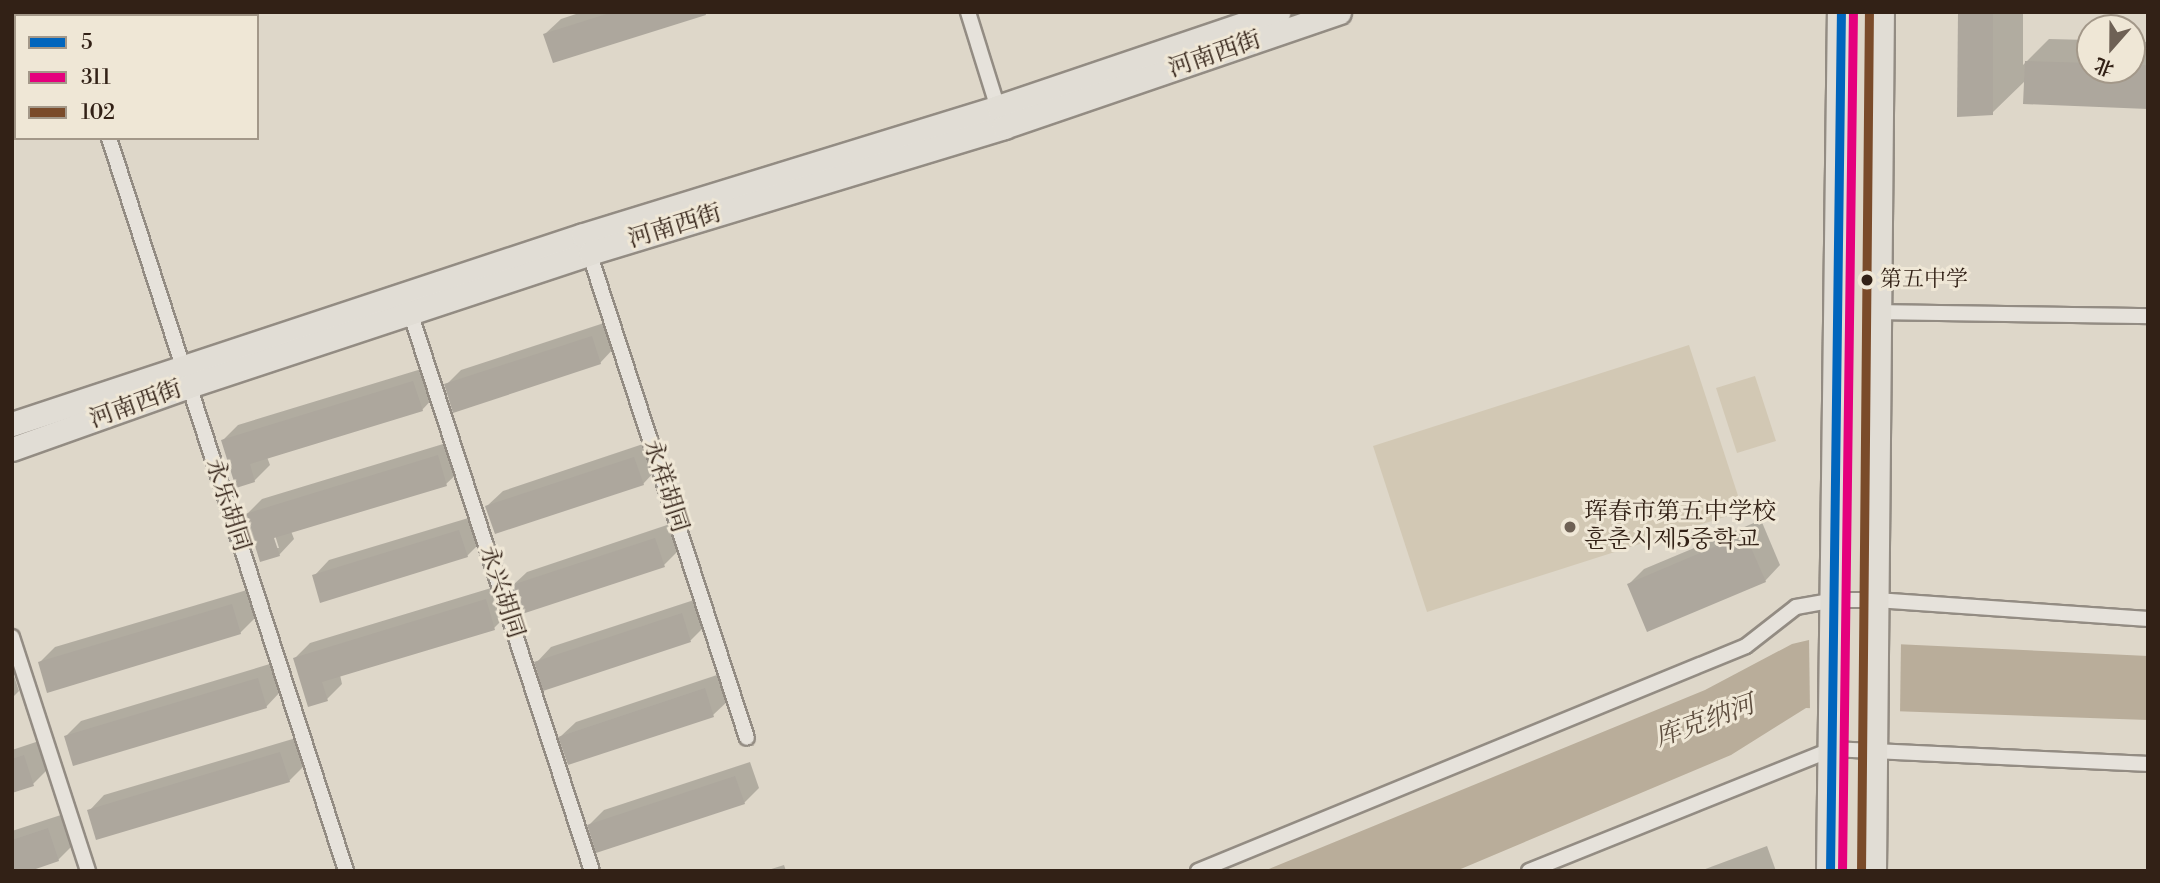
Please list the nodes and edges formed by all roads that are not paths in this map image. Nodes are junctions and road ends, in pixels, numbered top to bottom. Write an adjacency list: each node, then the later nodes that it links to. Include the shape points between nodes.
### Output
1 (968, 12): 6 (street)
2 (1278, 12): 6 (main road, 河南西街)
3 (1339, 12): 6 (main road, 河南西街)
4 (1841, 12): 15 (highway)
5 (1881, 12): 9 (highway)
6 (1001, 117): 8 (main road, 河南西街)
7 (110, 140): 12 (street, 永乐胡同)
8 (587, 244): 10 (main road, 河南西街); 12 (main road, 河南西街); 20 (street, 永祥胡同)
9 (1880, 312): 11 (street); 16 (highway)
10 (411, 313): 12 (main road, 河南西街); 25 (street, 永兴胡同)
11 (2148, 316)
12 (186, 376): 13 (main road, 河南西街); 14 (main road, 河南西街); 24 (street, 永乐胡同)
13 (12, 424)
14 (12, 449)
15 (1833, 609): 16 (street); 19 (highway); 26 (street, via 1796,607 1746,646)
16 (1876, 609): 17 (street); 21 (highway)
17 (2148, 619)
18 (12, 637): 23 (street)
19 (1833, 736): 21 (street); 27 (street); 28 (highway)
20 (747, 738)
21 (1875, 751): 22 (street); 29 (highway)
22 (2148, 764)
23 (88, 871)
24 (346, 871)
25 (592, 871)
26 (1198, 871)
27 (1529, 871)
28 (1830, 871)
29 (1873, 871)

